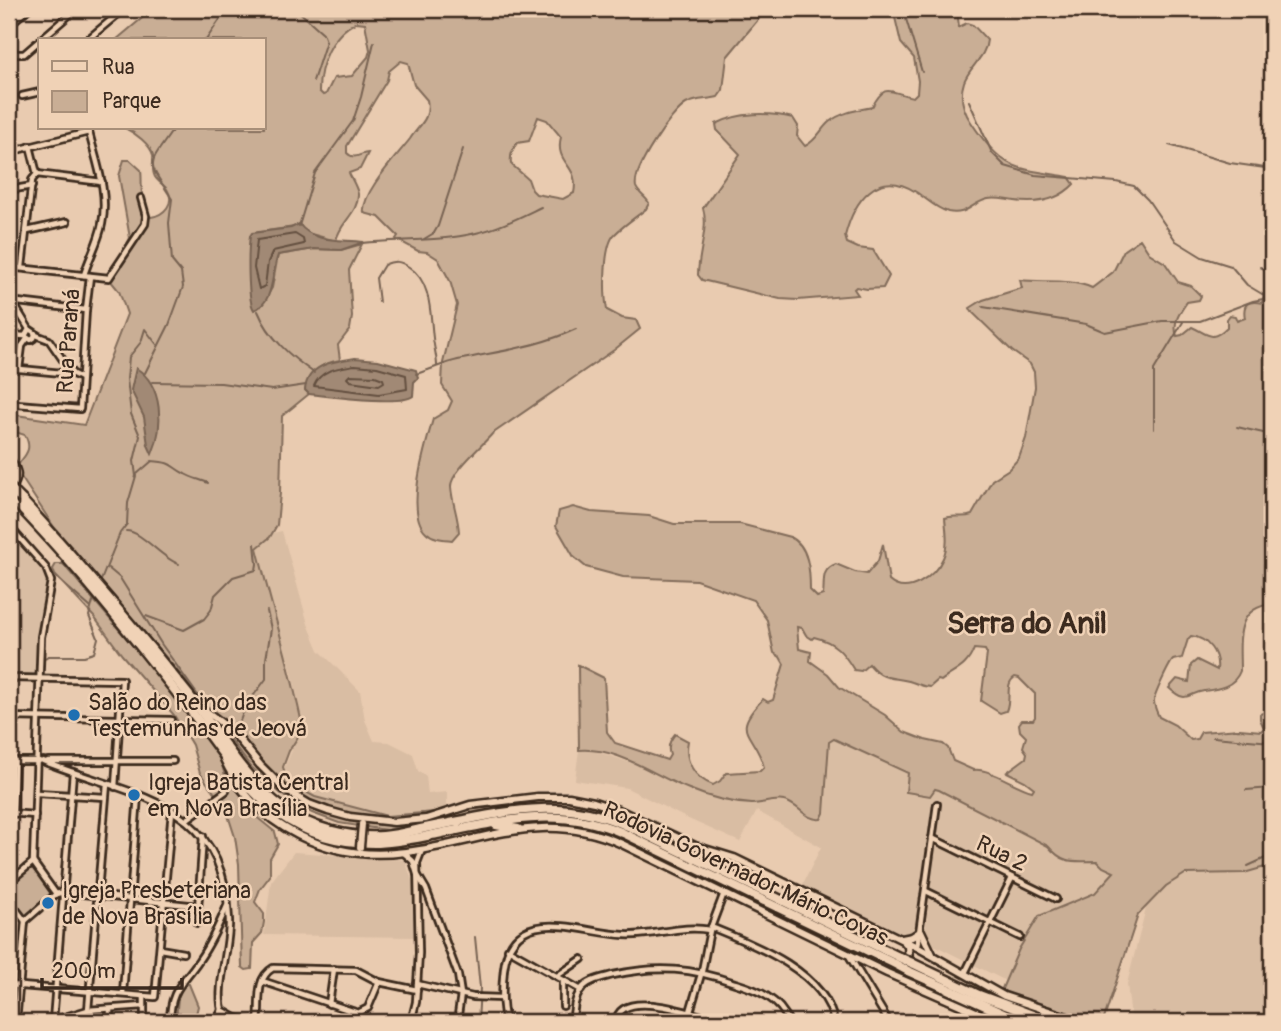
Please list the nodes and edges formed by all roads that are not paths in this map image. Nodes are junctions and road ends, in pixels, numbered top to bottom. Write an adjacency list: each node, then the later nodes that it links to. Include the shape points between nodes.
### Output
1 (28, 9): 4 (street)
2 (76, 9): 5 (street)
3 (124, 9): 6 (street)
4 (9, 25)
5 (47, 38)
6 (89, 38)
7 (38, 44): 8 (street, via 20,56)
8 (9, 46)
9 (38, 92): 10 (street)
10 (22, 96)
11 (88, 130): 12 (street); 15 (street, Rua Paraná)
12 (30, 146): 13 (street); 14 (street)
13 (9, 152)
14 (37, 174): 15 (street); 16 (street)
15 (102, 182): 23 (street, Rua Paraná, via 102,224)
16 (32, 186): 17 (street); 20 (street)
17 (9, 190)
18 (141, 198): 23 (street, via 145,224 131,248 109,278)
19 (67, 222): 20 (street)
20 (27, 231): 22 (street)
21 (9, 267): 22 (street)
22 (22, 267): 23 (street)
23 (87, 276): 25 (street, Rua Paraná)
24 (10, 300): 25 (street); 26 (street)
25 (86, 310): 33 (street, Rua Paraná)
26 (29, 329): 28 (street); 29 (street)
27 (9, 335): 29 (street)
28 (36, 335): 29 (street, via 33,340); 32 (street, via 49,341)
29 (26, 338): 31 (street)
30 (9, 368): 31 (street)
31 (19, 369): 32 (street)
32 (73, 374): 33 (street)
33 (81, 378): 34 (street, Rua Paraná, via 80,409)
34 (17, 404)
35 (9, 459): 36 (street, via 18,475)
36 (9, 489): 38 (highway, Rodovia Governador Mário Covas, bridge)
37 (9, 496): 38 (highway, Rodovia Governador Mário Covas)
38 (19, 503): 42 (highway, Rodovia Governador Mário Covas, via 56,537); 47 (highway, Rodovia Governador Mário Covas)
39 (9, 526): 41 (street, via 46,568 51,581 41,637)
40 (9, 678): 41 (street)
41 (40, 679): 44 (street); 45 (street, via 117,679 122,682)
42 (196, 704): 65 (street, Rodovia Governador Mário Covas, via 233,732 284,789 309,804); 69 (highway, Rodovia Governador Mário Covas, via 263,792 306,821)
43 (9, 718): 44 (street)
44 (36, 718): 45 (street); 50 (street)
45 (121, 719): 46 (street); 48 (street)
46 (171, 720)
47 (217, 744): 66 (highway, Rodovia Governador Mário Covas, via 261,799 316,833 387,843); 72 (street, via 239,786 273,821 318,844)
48 (118, 760): 50 (street); 51 (street); 54 (street)
49 (12, 761): 50 (street); 62 (street)
50 (41, 761): 52 (street); 56 (street)
51 (173, 761)
52 (74, 772): 53 (street); 57 (street)
53 (107, 784): 54 (street); 59 (street)
54 (115, 787): 58 (street)
55 (226, 791): 64 (street)
56 (37, 793): 57 (street); 63 (street)
57 (72, 795): 59 (street); 79 (street)
58 (138, 795): 61 (street); 83 (street)
59 (105, 797): 82 (street)
60 (937, 804): 70 (street)
61 (172, 811): 64 (street); 86 (street)
62 (11, 813): 63 (street)
63 (35, 815): 74 (street)
64 (186, 820): 68 (street)
65 (363, 821): 69 (street, bridge); 95 (street, Rodovia Governador Mário Covas, via 426,819 470,804 538,797 584,800 621,811 688,844 734,858)
66 (489, 824): 67 (highway); 103 (highway, Rodovia Governador Mário Covas, via 548,816 605,826)
67 (518, 829): 71 (street); 80 (street, via 559,827 601,835)
68 (203, 836): 87 (street, via 218,861); 88 (street)
69 (361, 836): 72 (street, bridge); 103 (highway, Rodovia Governador Mário Covas, via 400,834 532,808 585,811 628,826)
70 (932, 838): 76 (street, Rua 2); 78 (street)
71 (423, 849): 73 (street); 75 (street)
72 (360, 850): 73 (street)
73 (404, 853): 75 (street)
74 (33, 862): 77 (street); 81 (street)
75 (417, 874): 115 (street); 120 (street, via 458,975)
76 (1012, 878): 84 (street, Rua 2); 90 (street)
77 (9, 883)
78 (926, 891): 90 (street); 93 (street)
79 (64, 892): 81 (street); 82 (street); 116 (street)
80 (724, 893): 92 (street); 100 (street)
81 (56, 894): 89 (street)
82 (97, 895): 83 (street); 118 (street)
83 (130, 898): 86 (street); 119 (street)
84 (1056, 899)
85 (9, 900): 89 (street)
86 (164, 901): 88 (street); 97 (street)
87 (228, 905): 128 (street); 137 (street, via 198,962 178,986)
88 (198, 906): 91 (street)
89 (25, 920): 114 (street)
90 (990, 922): 94 (street); 108 (street)
91 (197, 923)
92 (711, 928): 98 (street, via 625,935 545,925 521,933); 106 (street); 149 (street, via 769,953 811,982 823,995)
93 (920, 931): 95 (street); 96 (street); 101 (street)
94 (1020, 937)
95 (902, 939): 96 (street, Rodovia Governador Mário Covas); 104 (street, via 908,946)
96 (917, 947): 101 (street, Rodovia Governador Mário Covas); 104 (street)
97 (160, 949): 99 (street); 121 (street, via 156,993 153,998)
98 (508, 949): 109 (street); 122 (street)
99 (183, 953)
100 (848, 954): 107 (street); 150 (street)
101 (934, 956): 108 (street, Rodovia Governador Mário Covas)
102 (582, 959): 109 (street)
103 (897, 960): 104 (highway, Rodovia Governador Mário Covas, bridge)
104 (910, 965): 107 (street, via 902,974); 153 (highway, Rodovia Governador Mário Covas); 154 (highway, Rodovia Governador Mário Covas)
105 (334, 969): 111 (street, via 273,968); 112 (street, via 364,973); 123 (street)
106 (702, 971): 117 (street, via 636,970 595,980); 130 (street); 148 (street, via 767,995)
107 (887, 973): 152 (street)
108 (965, 973): 155 (street, Rodovia Governador Mário Covas, via 1004,996)
109 (557, 976): 110 (street)
110 (563, 979): 117 (street); 125 (street)
111 (262, 981): 123 (street); 140 (street)
112 (379, 982): 115 (street); 123 (street, via 365,1012)
113 (9, 985): 114 (street)
114 (20, 986): 116 (street); 133 (street)
115 (417, 987): 120 (street); 141 (street)
116 (54, 989): 118 (street); 131 (street)
117 (581, 990): 144 (street)
118 (89, 991): 119 (street); 126 (street)
119 (123, 993): 121 (street)
120 (461, 994): 122 (street); 142 (street)
121 (144, 997): 124 (street)
122 (502, 998): 143 (street)
123 (329, 1004)
124 (144, 1006): 127 (street); 136 (street)
125 (563, 1006)
126 (88, 1010): 127 (street); 129 (street)
127 (110, 1010): 135 (street)
128 (222, 1010): 138 (street); 139 (street)
129 (75, 1013): 131 (street); 134 (street)
130 (689, 1013): 145 (street, via 638,1004 621,1009); 146 (street); 147 (street)
131 (50, 1021)
132 (936, 1021): 151 (street)
133 (16, 1022)
134 (75, 1022)
135 (110, 1022)
136 (144, 1022)
137 (170, 1022)
138 (216, 1022)
139 (252, 1022)
140 (258, 1022)
141 (411, 1022)
142 (457, 1022)
143 (506, 1022)
144 (573, 1022)
145 (616, 1022)
146 (687, 1022)
147 (721, 1022)
148 (789, 1022)
149 (834, 1022)
150 (889, 1022)
151 (904, 1022)
152 (999, 1022)
153 (1021, 1022)
154 (1051, 1022)
155 (1082, 1022)

